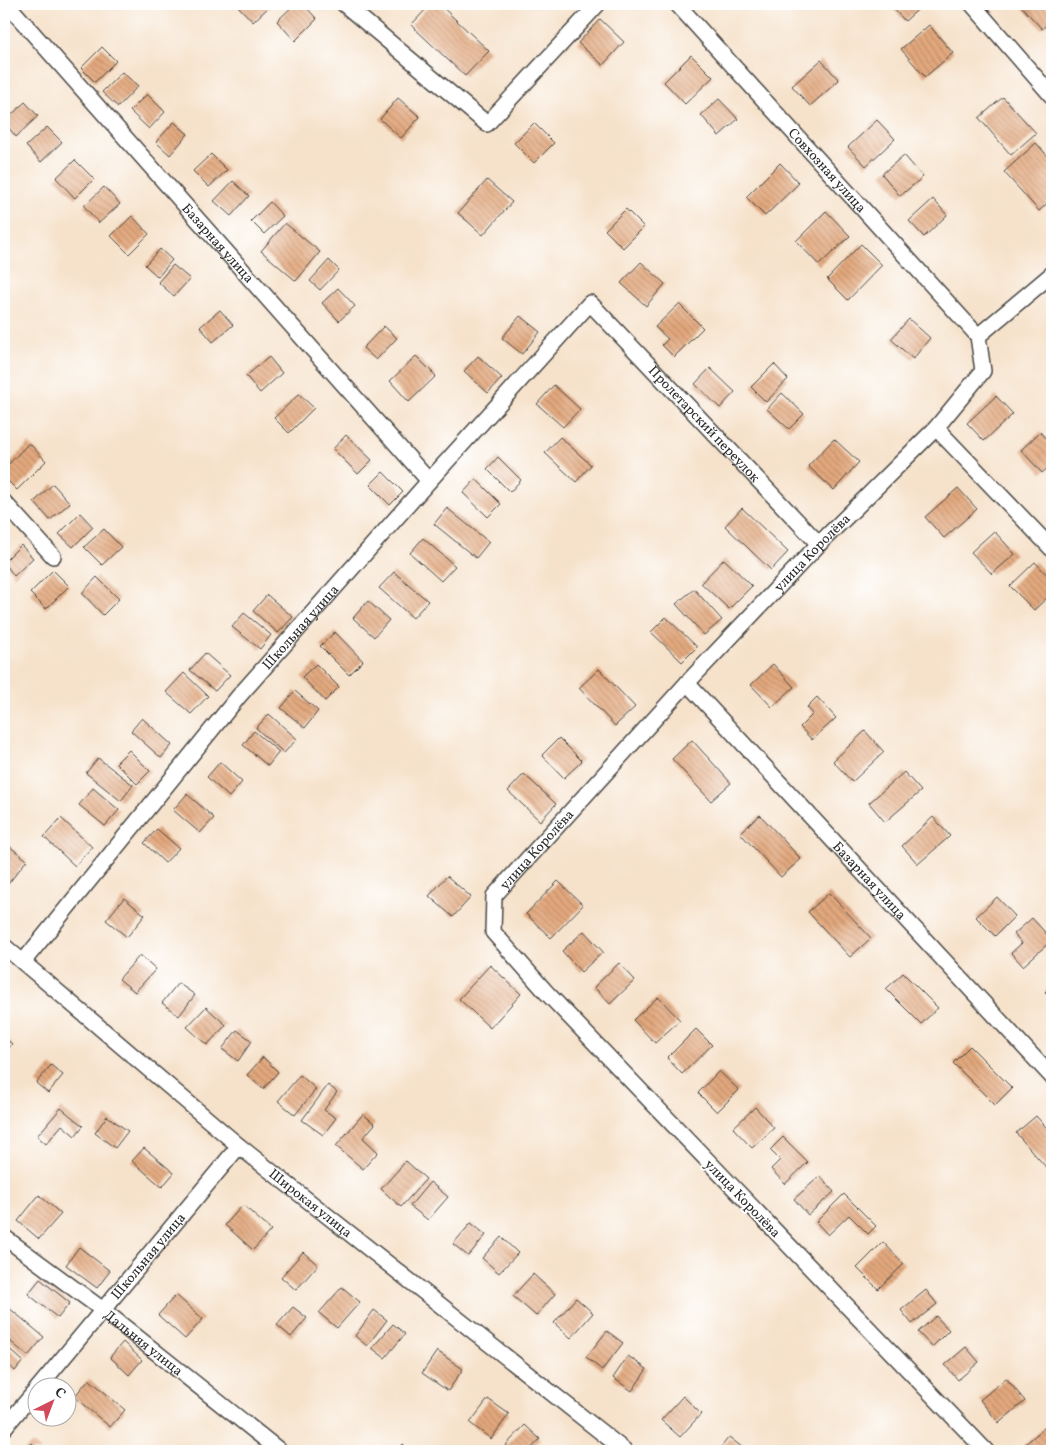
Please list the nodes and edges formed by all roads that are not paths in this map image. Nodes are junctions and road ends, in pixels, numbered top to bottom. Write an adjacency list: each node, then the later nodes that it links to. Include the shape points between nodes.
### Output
1 (7, 4): 11 (street, Базарная улица)
2 (344, 4): 3 (street, via 487,124)
3 (598, 4)
4 (677, 4): 9 (street, Совхозная улица)
5 (972, 4): 6 (street)
6 (1052, 96)
7 (1052, 274): 9 (street)
8 (590, 303): 11 (street, Школьная улица); 13 (street, Пролетарский переулок)
9 (978, 336): 10 (street, улица Королёва, via 983,372)
10 (936, 428): 13 (street, улица Королёва); 14 (street)
11 (429, 481): 18 (street, Школьная улица, via 239,696)
12 (4, 502): 15 (street)
13 (819, 544): 16 (street, улица Королёва)
14 (1052, 549)
15 (53, 556)
16 (687, 684): 19 (street, Базарная улица); 28 (street, улица Королёва, via 494,896 493,932)
17 (4, 946): 18 (street, Широкая улица)
18 (23, 962): 20 (street, Широкая улица)
19 (1052, 1077)
20 (239, 1146): 22 (street, Школьная улица); 27 (street, Широкая улица)
21 (4, 1237): 22 (street, Дальняя улица)
22 (103, 1310): 23 (street, Школьная улица); 26 (street, Дальняя улица)
23 (46, 1378)
24 (28, 1400): 25 (street, Школьная улица)
25 (4, 1428)
26 (280, 1451)
27 (625, 1451)
28 (986, 1451)

